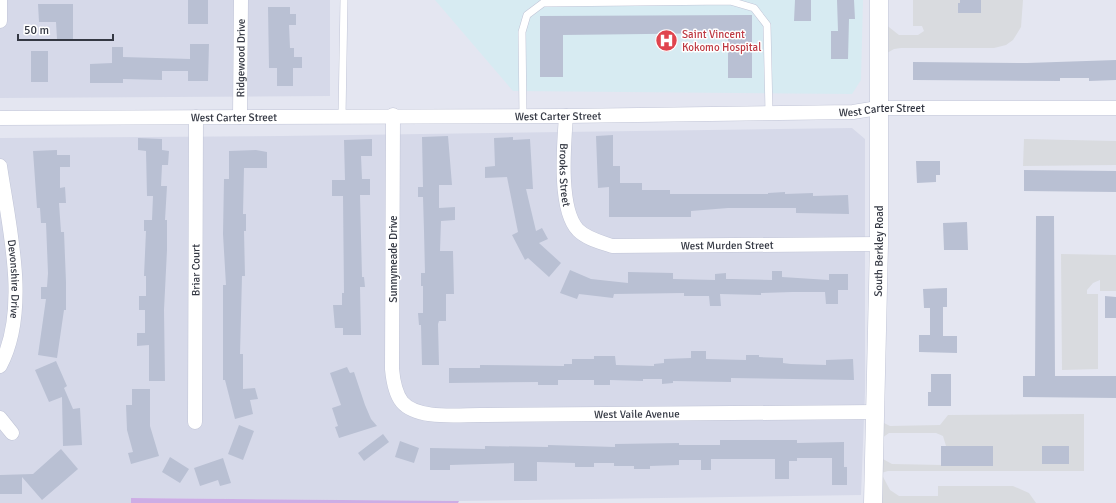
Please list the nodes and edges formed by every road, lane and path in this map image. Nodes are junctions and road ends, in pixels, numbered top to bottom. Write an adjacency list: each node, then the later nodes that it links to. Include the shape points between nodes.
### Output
1 (0, 0): 5 (street)
2 (241, 0): 14 (street, Ridgewood Drive)
3 (344, 0): 10 (lane)
4 (879, 0): 6 (street, South Berkley Road)
5 (0, 21)
6 (878, 108): 7 (street, West Carter Street); 8 (street, West Carter Street, via 853,112); 18 (street, South Berkley Road)
7 (1116, 108)
8 (769, 112): 11 (lane, via 767,25 754,8 730,1 543,3 527,15 522,32); 12 (street, West Carter Street)
9 (393, 115): 10 (street, West Carter Street); 11 (street, West Carter Street); 20 (street, Sunnymeade Drive, via 392,369 394,384)
10 (342, 116): 14 (street, West Carter Street)
11 (523, 116): 12 (street, West Carter Street)
12 (566, 116): 17 (street, Brooks Street, via 565,199 571,220)
13 (196, 117): 14 (street, West Carter Street); 15 (street, West Carter Street); 23 (street, Briar Court)
14 (240, 117)
15 (0, 118)
16 (0, 166): 19 (street, Devonshire Drive, via 14,264 15,310 9,345)
17 (579, 231): 18 (street, West Murden Street, via 612,246)
18 (878, 244): 21 (street, South Berkley Road)
19 (0, 366)
20 (402, 401): 21 (street, West Vaile Avenue, via 412,409 425,414)
21 (876, 412): 25 (street, South Berkley Road)
22 (0, 418): 24 (street)
23 (195, 422)
24 (12, 433)
25 (873, 503)

